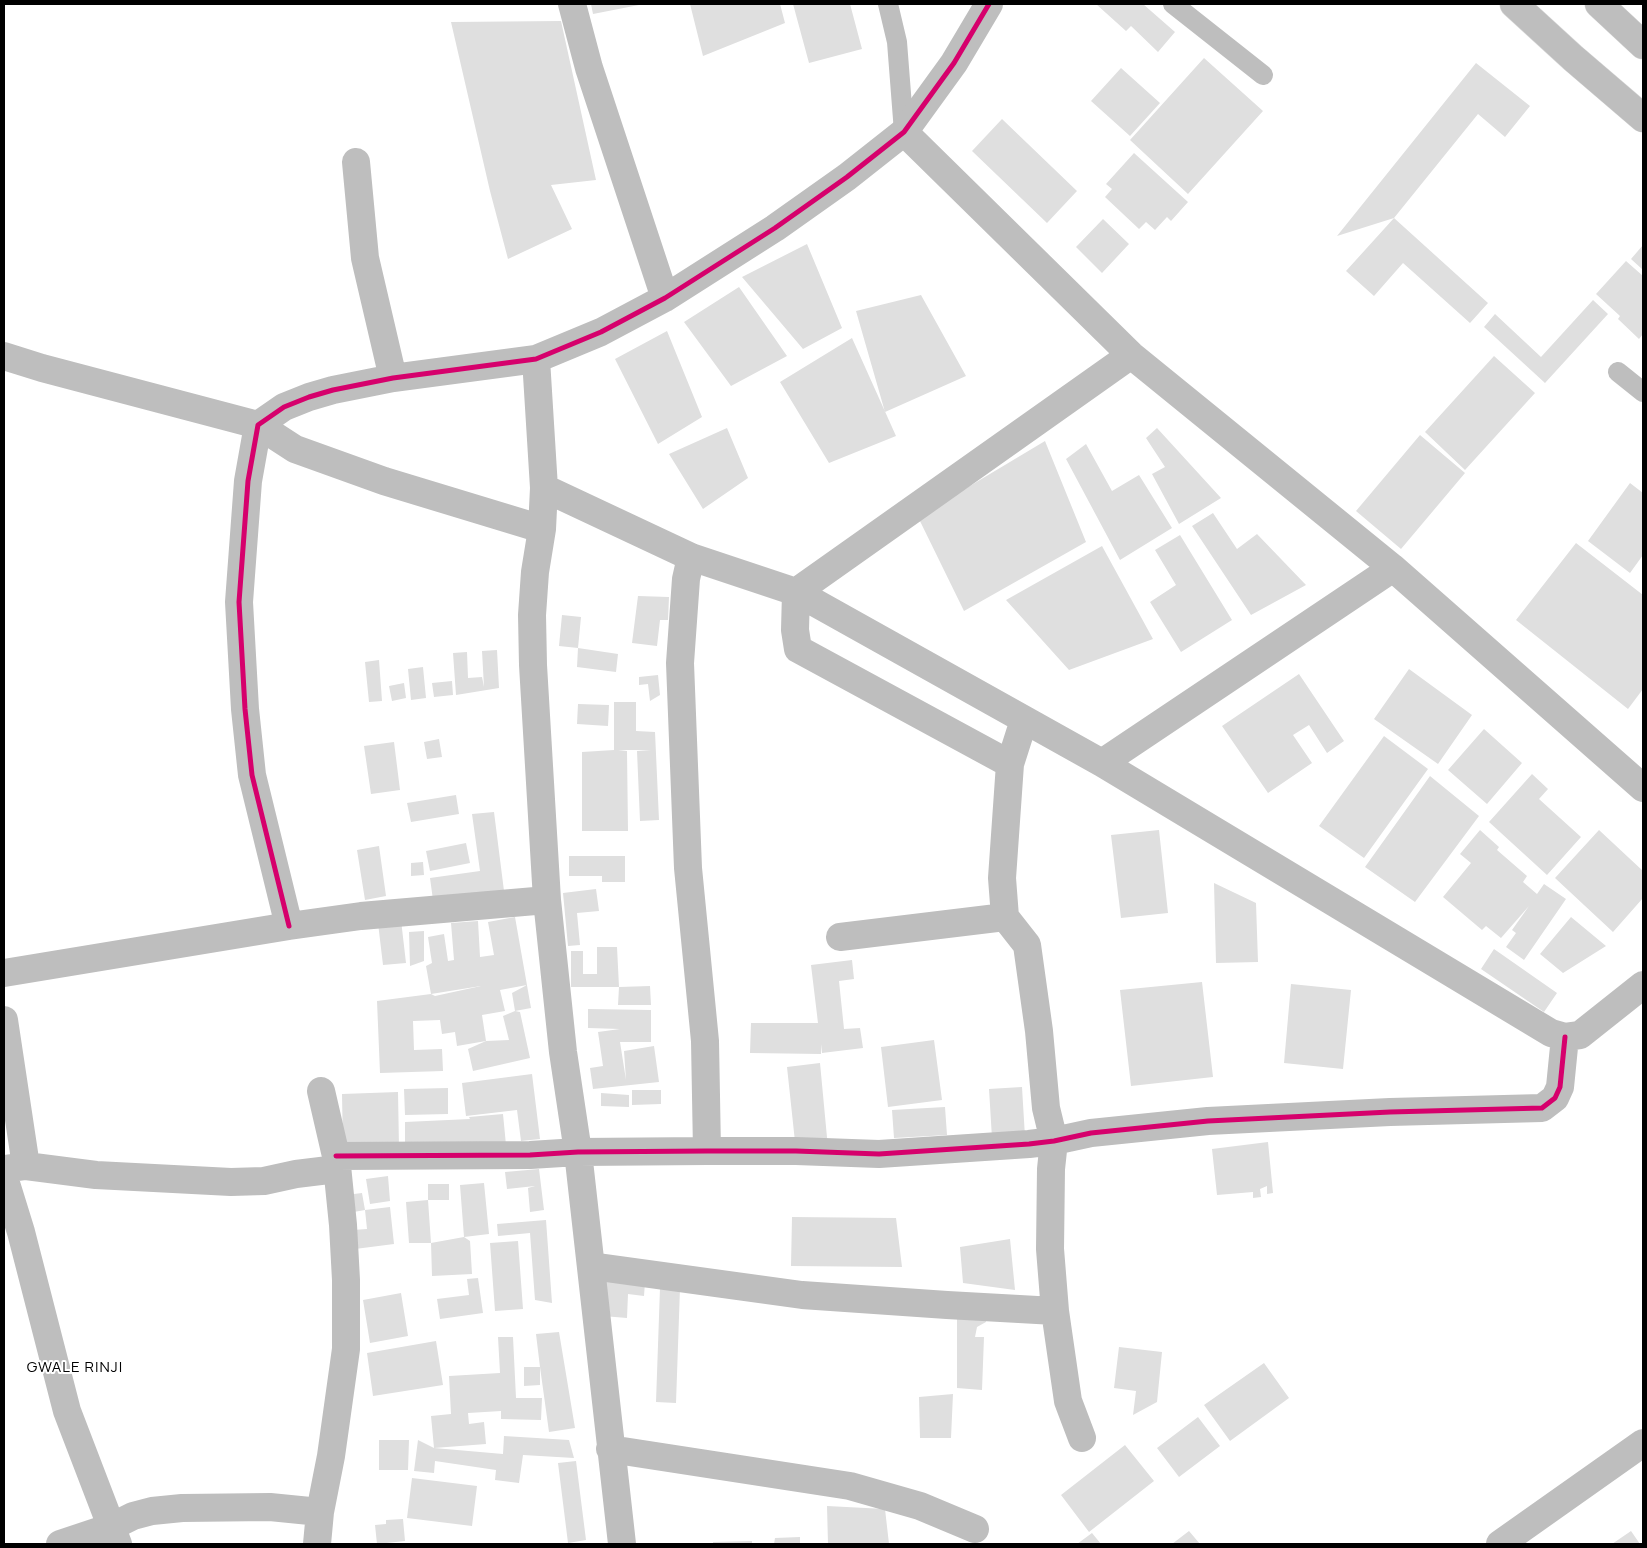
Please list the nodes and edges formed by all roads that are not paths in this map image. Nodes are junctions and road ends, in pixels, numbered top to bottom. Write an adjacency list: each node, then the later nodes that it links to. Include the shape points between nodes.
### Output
1 (572, 4): 12 (street, via 589,68)
2 (888, 4): 10 (lane, via 897,42)
3 (989, 4): 10 (street, via 954,63)
4 (1173, 4): 8 (lane)
5 (1514, 4): 9 (street)
6 (1599, 4): 7 (street)
7 (1643, 45)
8 (1263, 75)
9 (1643, 118)
10 (904, 132): 12 (street, via 775,228); 13 (street)
11 (356, 162): 17 (street, via 365,258)
12 (664, 298): 15 (street, via 601,332)
13 (1131, 355): 23 (street); 24 (street)
14 (4, 356): 19 (street)
15 (536, 359): 17 (street); 20 (street)
16 (1618, 372): 18 (lane)
17 (393, 378): 19 (street, via 309,397 284,407)
18 (1643, 392)
19 (258, 426): 21 (street, via 295,449 384,481); 31 (street, via 248,481 239,602 244,690 252,775)
20 (544, 488): 21 (street); 22 (street)
21 (542, 529): 29 (street, via 532,616)
22 (691, 557): 24 (street); 39 (street, via 686,579 680,663 688,868 705,1041)
23 (1393, 568): 26 (street); 28 (street)
24 (796, 592): 25 (street); 27 (street, via 798,649)
25 (1024, 720): 26 (street); 27 (street)
26 (1102, 763): 36 (street, via 1542,1028)
27 (1010, 764): 30 (street, via 1002,878)
28 (1643, 788)
29 (546, 900): 31 (street); 40 (street)
30 (1005, 917): 32 (street); 38 (street, via 1027,945 1046,1108)
31 (289, 926): 33 (street)
32 (840, 938)
33 (4, 973)
34 (1643, 985): 36 (street, via 1580,1035)
35 (4, 1020): 42 (street)
36 (1564, 1037): 38 (street, via 1560,1087 1555,1098 1542,1108 1208,1121 1091,1133)
37 (321, 1091): 41 (street)
38 (1054, 1141): 39 (street, via 879,1154); 44 (street, via 1050,1249)
39 (707, 1150): 40 (street)
40 (578, 1152): 41 (street); 43 (street)
41 (336, 1163): 42 (street, via 264,1181 232,1182); 48 (street, via 346,1280 346,1349)
42 (11, 1171): 50 (street, via 21,1232 67,1411)
43 (590, 1266): 44 (street, via 802,1295); 47 (street)
44 (1055, 1311): 45 (street, via 1068,1401)
45 (1082, 1438)
46 (1643, 1443): 54 (street)
47 (610, 1449): 49 (street, via 850,1486 920,1506); 53 (street)
48 (320, 1512): 50 (street, via 270,1507 182,1508 133,1516); 52 (street)
49 (975, 1529)
50 (114, 1536): 51 (street)
51 (60, 1544)
52 (317, 1544)
53 (622, 1544)
54 (1500, 1544)

